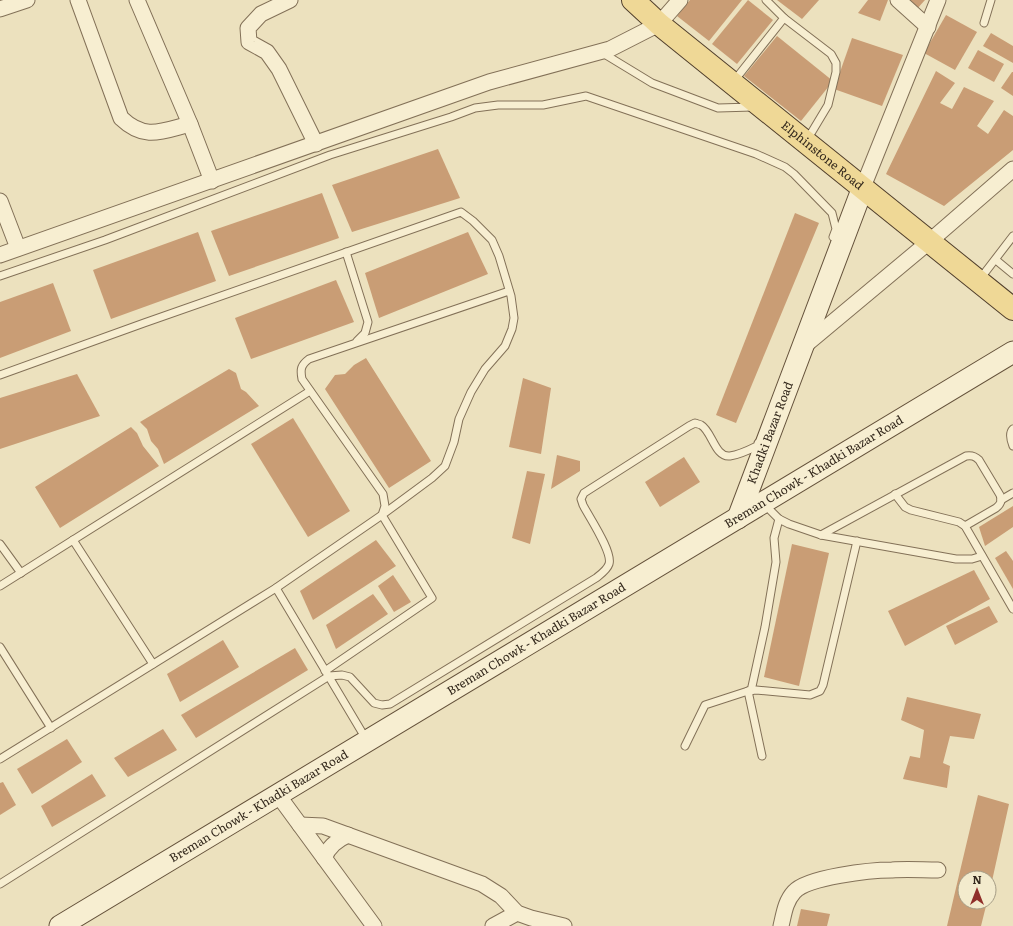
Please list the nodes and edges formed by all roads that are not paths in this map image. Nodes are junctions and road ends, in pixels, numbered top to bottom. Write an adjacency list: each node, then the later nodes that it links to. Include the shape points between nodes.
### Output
1 (27, 0): 11 (street)
2 (78, 0): 19 (street, via 121,118 141,132 155,133)
3 (136, 0): 19 (street)
4 (290, 0): 21 (street, via 262,14 248,28 249,42 267,52 280,69)
5 (633, 0): 14 (main road, Elphinstone Road)
6 (680, 0): 14 (street)
7 (766, 0): 12 (lane)
8 (898, 0): 15 (street)
9 (938, 0): 15 (street)
10 (991, 0): 13 (lane)
11 (0, 9)
12 (784, 18): 17 (lane); 20 (lane, via 831,54 836,63 828,105)
13 (984, 23)
14 (659, 24): 16 (street); 17 (main road, Elphinstone Road)
15 (928, 26): 24 (street)
16 (601, 52): 18 (lane, via 652,83 718,108); 21 (street, via 488,82)
17 (733, 83): 18 (main road, Elphinstone Road)
18 (763, 107): 20 (main road, Elphinstone Road)
19 (190, 124): 23 (street)
20 (806, 142): 24 (main road, Elphinstone Road)
21 (316, 144): 23 (street)
22 (1013, 169): 27 (street, Khadki Bazar Road)
23 (212, 181): 29 (street)
24 (863, 187): 27 (main road, Elphinstone Road); 39 (main road, Khadki Bazar Road)
25 (0, 201): 29 (street)
26 (1013, 236): 32 (lane)
27 (930, 241): 35 (main road, Elphinstone Road); 39 (street, Khadki Bazar Road)
28 (831, 246): 34 (lane, via 836,229 832,212 785,167 756,154 586,96 543,105 475,108 330,155 105,240)
29 (18, 248): 31 (street)
30 (346, 252): 36 (lane, via 461,212 492,240); 38 (lane, via 368,322 365,333); 41 (lane)
31 (0, 255)
32 (996, 260): 33 (lane); 35 (lane)
33 (1013, 274)
34 (0, 276)
35 (979, 281): 37 (main road, Elphinstone Road)
36 (510, 291): 38 (lane); 50 (lane, via 514,318 512,329 505,346 485,369 471,392 459,419 445,466)
37 (1013, 309)
38 (356, 342): 42 (lane, via 309,359 303,364 300,370 302,379)
39 (803, 347): 51 (main road, Khadki Bazar Road)
40 (1013, 352): 49 (main road, Breman Chowk - Khadki Bazar Road)
41 (0, 375)
42 (310, 391): 50 (lane, via 383,494 385,506); 55 (lane)
43 (768, 417): 65 (lane, via 757,446 751,449 728,456 722,454 707,430 695,423 584,493 581,499 583,506 607,548 609,564 604,571 390,704 374,703 350,677)
44 (1013, 429): 45 (lane)
45 (1013, 446)
46 (1013, 493): 48 (lane)
47 (895, 494): 48 (lane, via 971,455 979,460); 53 (lane, via 905,507 911,510 959,522); 54 (lane)
48 (1001, 500): 53 (lane, via 996,508)
49 (763, 503): 51 (main road, Breman Chowk - Khadki Bazar Road); 52 (lane)
50 (382, 516): 61 (lane); 65 (lane, via 432,598)
51 (738, 518): 68 (main road, Breman Chowk - Khadki Bazar Road)
52 (779, 519): 54 (lane); 66 (lane, via 774,538 776,562 765,628)
53 (965, 526): 58 (lane)
54 (821, 535): 56 (lane)
55 (73, 540): 59 (lane); 64 (lane)
56 (857, 541): 58 (lane, via 956,559); 66 (lane, via 820,691 810,694)
57 (0, 544): 59 (lane)
58 (982, 556): 62 (lane)
59 (21, 573): 60 (lane)
60 (0, 586)
61 (276, 588): 64 (lane); 65 (lane)
62 (1013, 609)
63 (0, 647): 67 (lane)
64 (153, 664): 67 (lane)
65 (327, 673): 68 (lane); 77 (lane)
66 (750, 691): 69 (lane, via 706,705); 70 (lane)
67 (51, 728): 71 (lane)
68 (367, 741): 72 (main road, Breman Chowk - Khadki Bazar Road)
69 (685, 746)
70 (762, 756)
71 (0, 759)
72 (278, 795): 73 (street); 79 (main road, Breman Chowk - Khadki Bazar Road)
73 (300, 824): 74 (street, via 322,826); 75 (street)
74 (348, 835): 75 (street, via 337,840); 78 (street, via 482,884 501,896)
75 (324, 858): 80 (street)
76 (938, 870): 83 (street, via 890,870 820,879 805,884 794,891 786,904)
77 (0, 884)
78 (517, 913): 81 (street); 82 (street)
79 (60, 926)
80 (374, 926)
81 (493, 926)
82 (564, 926)
83 (781, 926)

